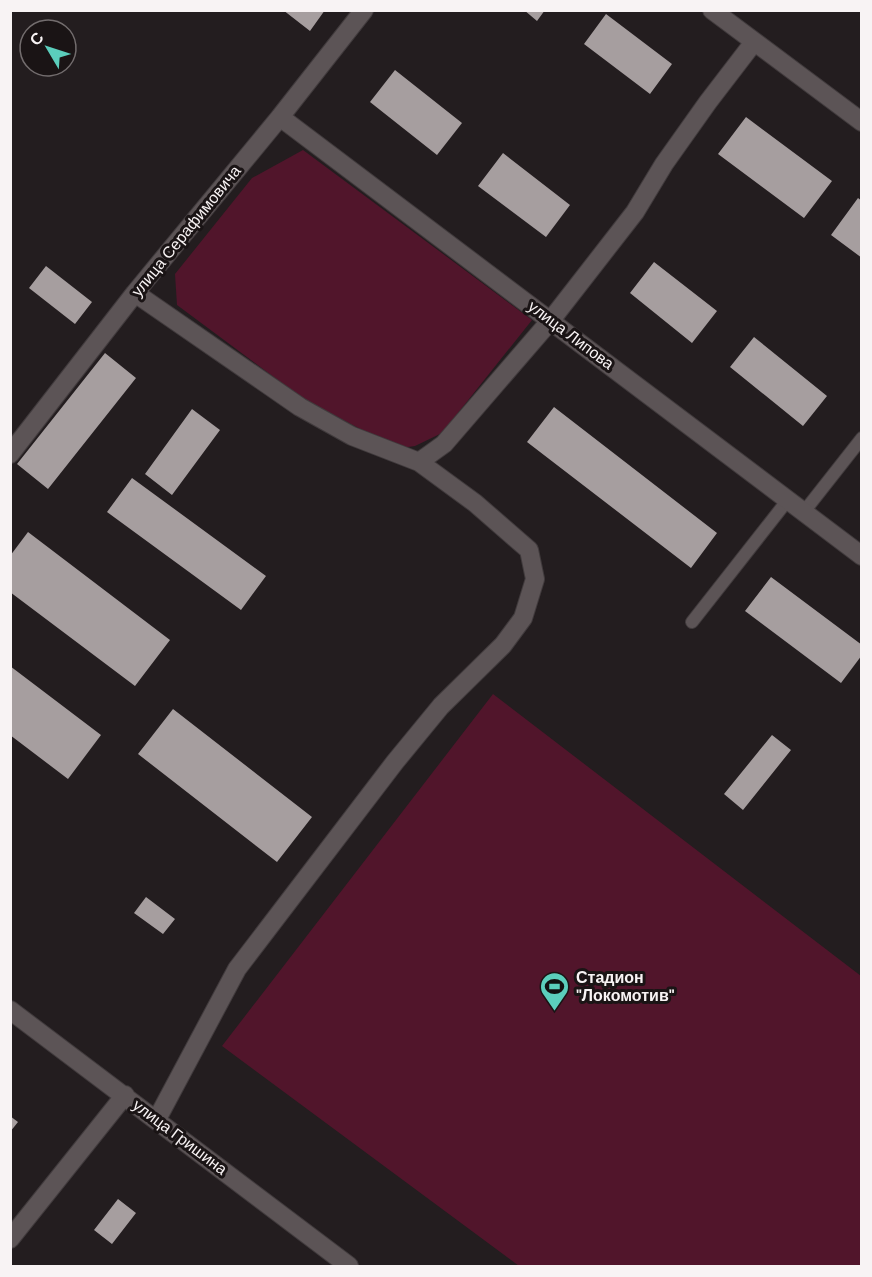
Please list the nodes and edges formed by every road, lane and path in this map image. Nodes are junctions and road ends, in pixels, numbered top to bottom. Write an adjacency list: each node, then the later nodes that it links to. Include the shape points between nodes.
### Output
1 (364, 10): 4 (street, улица Серафимовича)
2 (712, 10): 3 (street)
3 (754, 42): 5 (street); 7 (street, via 701,111 635,212)
4 (280, 117): 6 (street, улица Серафимовича); 7 (street, улица Липова)
5 (861, 122)
6 (135, 293): 9 (street, улица Серафимовича); 10 (street, via 300,407 352,436)
7 (551, 320): 10 (street, via 444,444); 11 (street, улица Липова)
8 (861, 438): 12 (lane)
9 (10, 454)
10 (419, 462): 17 (street, via 529,550 535,579 523,618 503,645 441,706 237,969)
11 (787, 501): 12 (street, улица Липова); 14 (lane)
12 (803, 513): 13 (street, улица Липова)
13 (861, 555)
14 (692, 622)
15 (10, 1010): 16 (street, улица Гришина)
16 (125, 1095): 17 (street, улица Гришина); 18 (street)
17 (157, 1119): 19 (street, улица Гришина)
18 (10, 1239)
19 (349, 1266)

